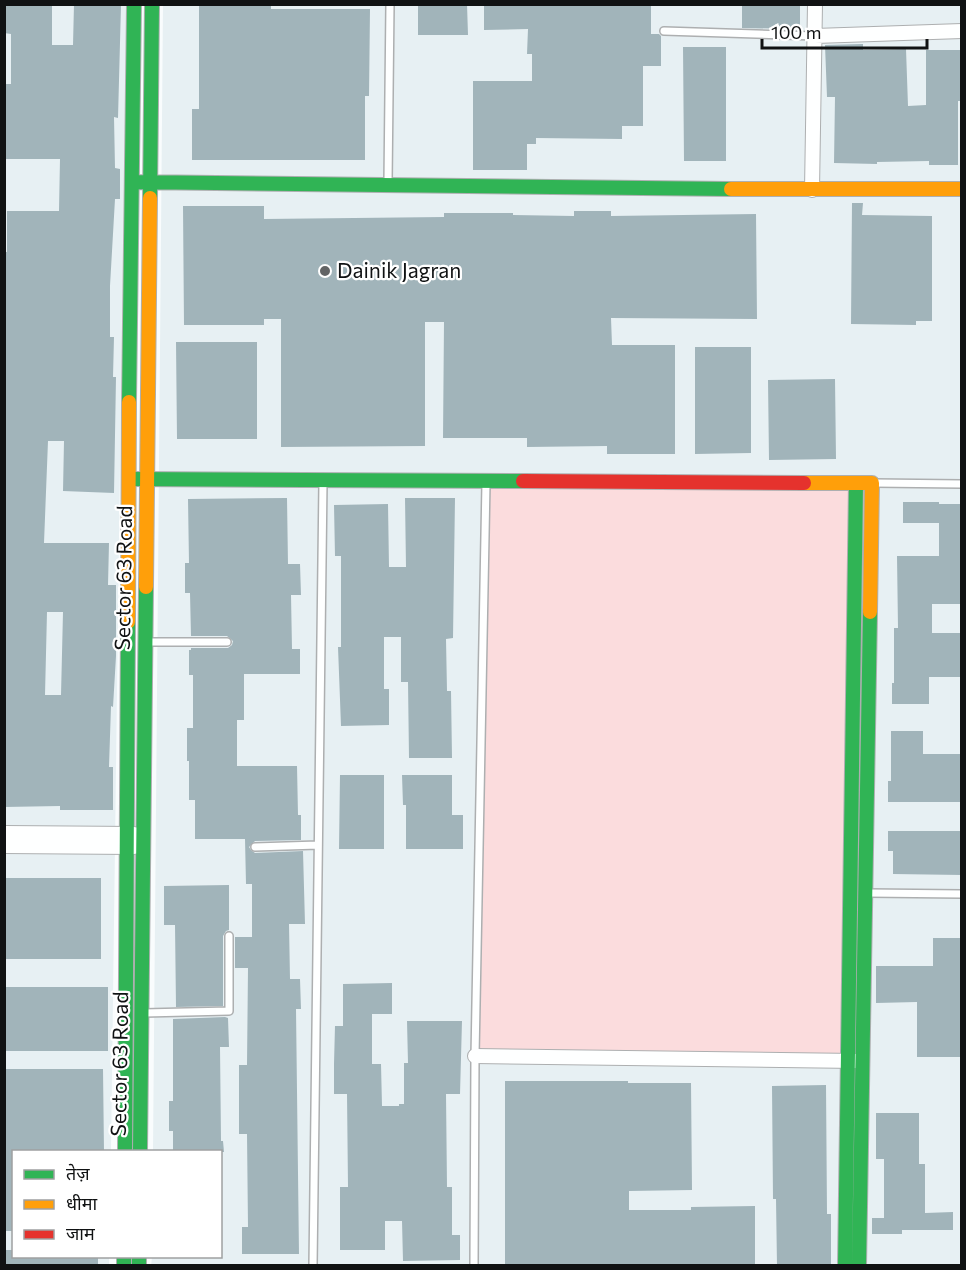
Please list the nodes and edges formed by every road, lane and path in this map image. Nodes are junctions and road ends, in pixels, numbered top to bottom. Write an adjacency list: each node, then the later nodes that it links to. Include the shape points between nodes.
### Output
1 (134, 4): 8 (street, Sector 63 Road)
2 (152, 4): 9 (street, Sector 63 Road)
3 (390, 4): 10 (lane)
4 (815, 4): 7 (street)
5 (962, 30): 7 (street)
6 (664, 31): 7 (lane)
7 (814, 36): 12 (street)
8 (132, 182): 9 (street); 13 (street, Sector 63 Road)
9 (150, 182): 10 (street); 14 (street, Sector 63 Road)
10 (388, 184): 12 (street)
11 (962, 189): 12 (street)
12 (812, 190)
13 (129, 479): 14 (street); 23 (street, Sector 63 Road)
14 (147, 479): 15 (street); 20 (street, Sector 63 Road)
15 (323, 479): 16 (street); 25 (lane)
16 (486, 480): 17 (street); 33 (lane)
17 (856, 483): 18 (street); 28 (street)
18 (872, 483): 19 (lane); 29 (street)
19 (962, 484)
20 (145, 642): 21 (lane); 24 (street, Sector 63 Road)
21 (227, 642)
22 (4, 833): 23 (street)
23 (127, 841): 24 (street); 26 (street); 36 (street, Sector 63 Road)
24 (143, 841): 32 (street, Sector 63 Road)
25 (318, 845): 27 (lane); 38 (lane)
26 (4, 846)
27 (255, 847)
28 (850, 893): 29 (lane); 34 (street)
29 (865, 893): 30 (lane); 35 (street)
30 (962, 894)
31 (229, 936): 32 (lane, via 229,1011)
32 (141, 1013): 37 (street, Sector 63 Road)
33 (475, 1056): 34 (street); 39 (lane)
34 (848, 1061): 35 (street); 40 (street)
35 (862, 1061): 41 (street)
36 (125, 1150)
37 (140, 1150)
38 (313, 1266)
39 (474, 1266)
40 (845, 1266)
41 (859, 1266)

